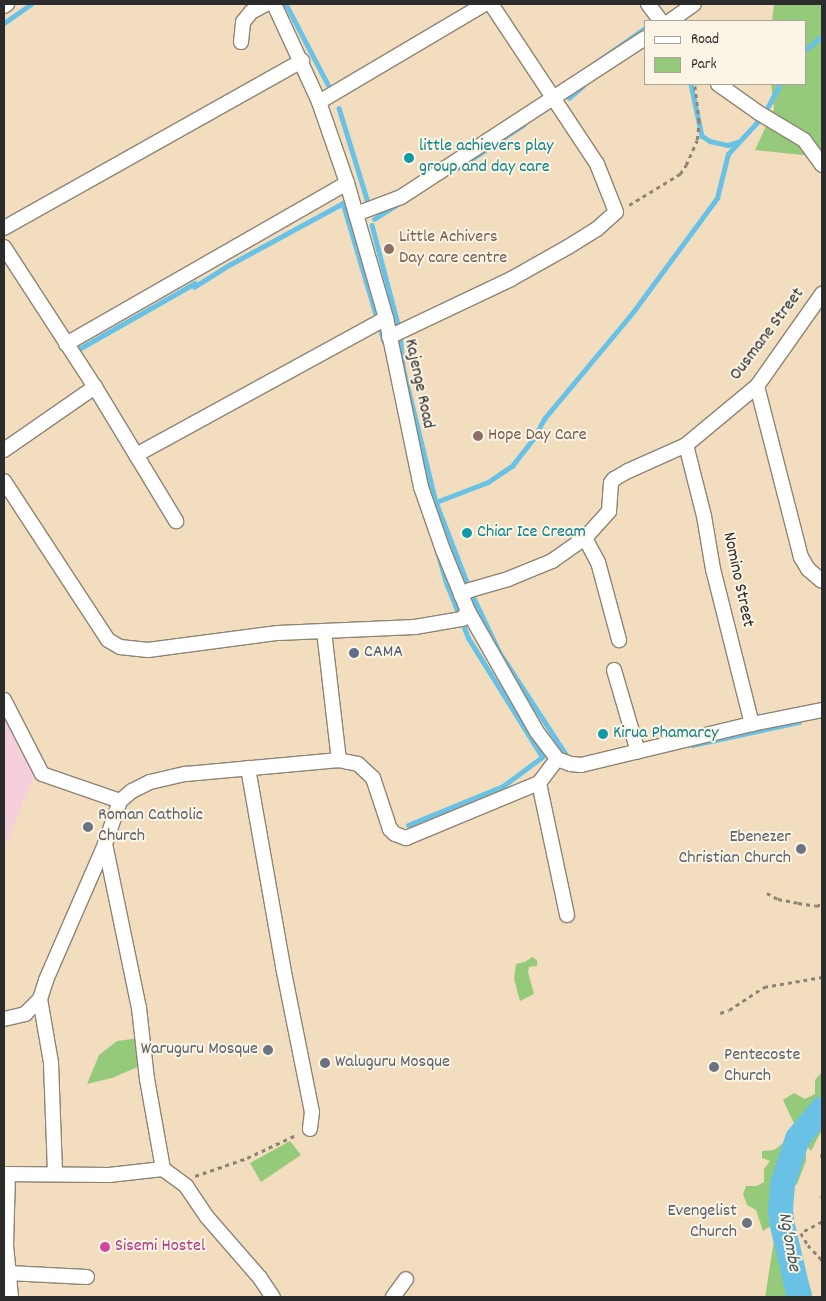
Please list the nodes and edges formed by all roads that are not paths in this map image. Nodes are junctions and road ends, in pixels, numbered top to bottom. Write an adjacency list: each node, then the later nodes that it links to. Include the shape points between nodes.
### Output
1 (7, 4): 8 (street)
2 (266, 4): 12 (street, via 251,12 243,22)
3 (274, 4): 13 (street, Kajenge Road)
4 (486, 4): 16 (street)
5 (491, 4): 15 (street)
6 (648, 4): 9 (street)
7 (694, 4): 10 (street)
8 (4, 6)
9 (660, 20)
10 (671, 20)
11 (644, 39): 15 (street)
12 (241, 42)
13 (302, 61): 16 (street, Kajenge Road); 20 (street)
14 (719, 85): 17 (street, via 764,117 804,140)
15 (554, 98): 19 (street, via 401,197); 24 (street, via 597,164 616,212 597,229 560,252)
16 (319, 102): 18 (street, Kajenge Road)
17 (822, 165)
18 (347, 183): 19 (street, Kajenge Road); 25 (street)
19 (356, 214): 23 (street, Kajenge Road)
20 (4, 228)
21 (4, 248): 25 (street)
22 (822, 294): 26 (street, Ousmane Street)
23 (386, 318): 24 (street, Kajenge Road); 30 (street)
24 (389, 337): 35 (street, Kajenge Road, via 421,487)
25 (66, 344): 27 (street)
26 (757, 386): 28 (street, Ousmane Street); 34 (street, via 801,557 808,569)
27 (95, 387): 29 (street); 30 (street)
28 (686, 444): 33 (street, Ousmane Street, via 614,479 609,512); 42 (street, Nomino Street)
29 (4, 450)
30 (136, 455): 32 (street)
31 (4, 481): 37 (street, via 114,645 148,650 278,633)
32 (176, 521)
33 (585, 538): 35 (street, Ousmane Street, via 552,562); 38 (street, via 598,562)
34 (822, 581)
35 (461, 595): 36 (street, Kajenge Road)
36 (468, 612): 37 (street, via 462,619 415,627); 44 (street, Kajenge Road, via 537,732)
37 (324, 631): 45 (street)
38 (619, 640)
39 (614, 670): 43 (street)
40 (4, 700): 48 (street, via 42,774)
41 (822, 710): 42 (street)
42 (752, 724): 43 (street)
43 (638, 752): 44 (street, via 581,765)
44 (557, 759): 47 (street)
45 (339, 760): 46 (street); 47 (street, via 358,764 373,778 390,829 406,838)
46 (248, 768): 48 (street, via 169,777 150,782); 53 (street, via 312,1112)
47 (539, 782): 50 (street)
48 (120, 801): 49 (street)
49 (106, 844): 51 (street); 54 (street, via 138,1008)
50 (567, 915)
51 (40, 999): 52 (street, via 25,1014); 56 (street, via 51,1063)
52 (4, 1019)
53 (310, 1129)
54 (163, 1169): 56 (street, via 109,1175); 61 (street, via 181,1181)
55 (6, 1174): 56 (street); 57 (street)
56 (55, 1174)
57 (6, 1276): 58 (street); 60 (street)
58 (87, 1277)
59 (406, 1279): 62 (street)
60 (11, 1297)
61 (273, 1297)
62 (393, 1297)

